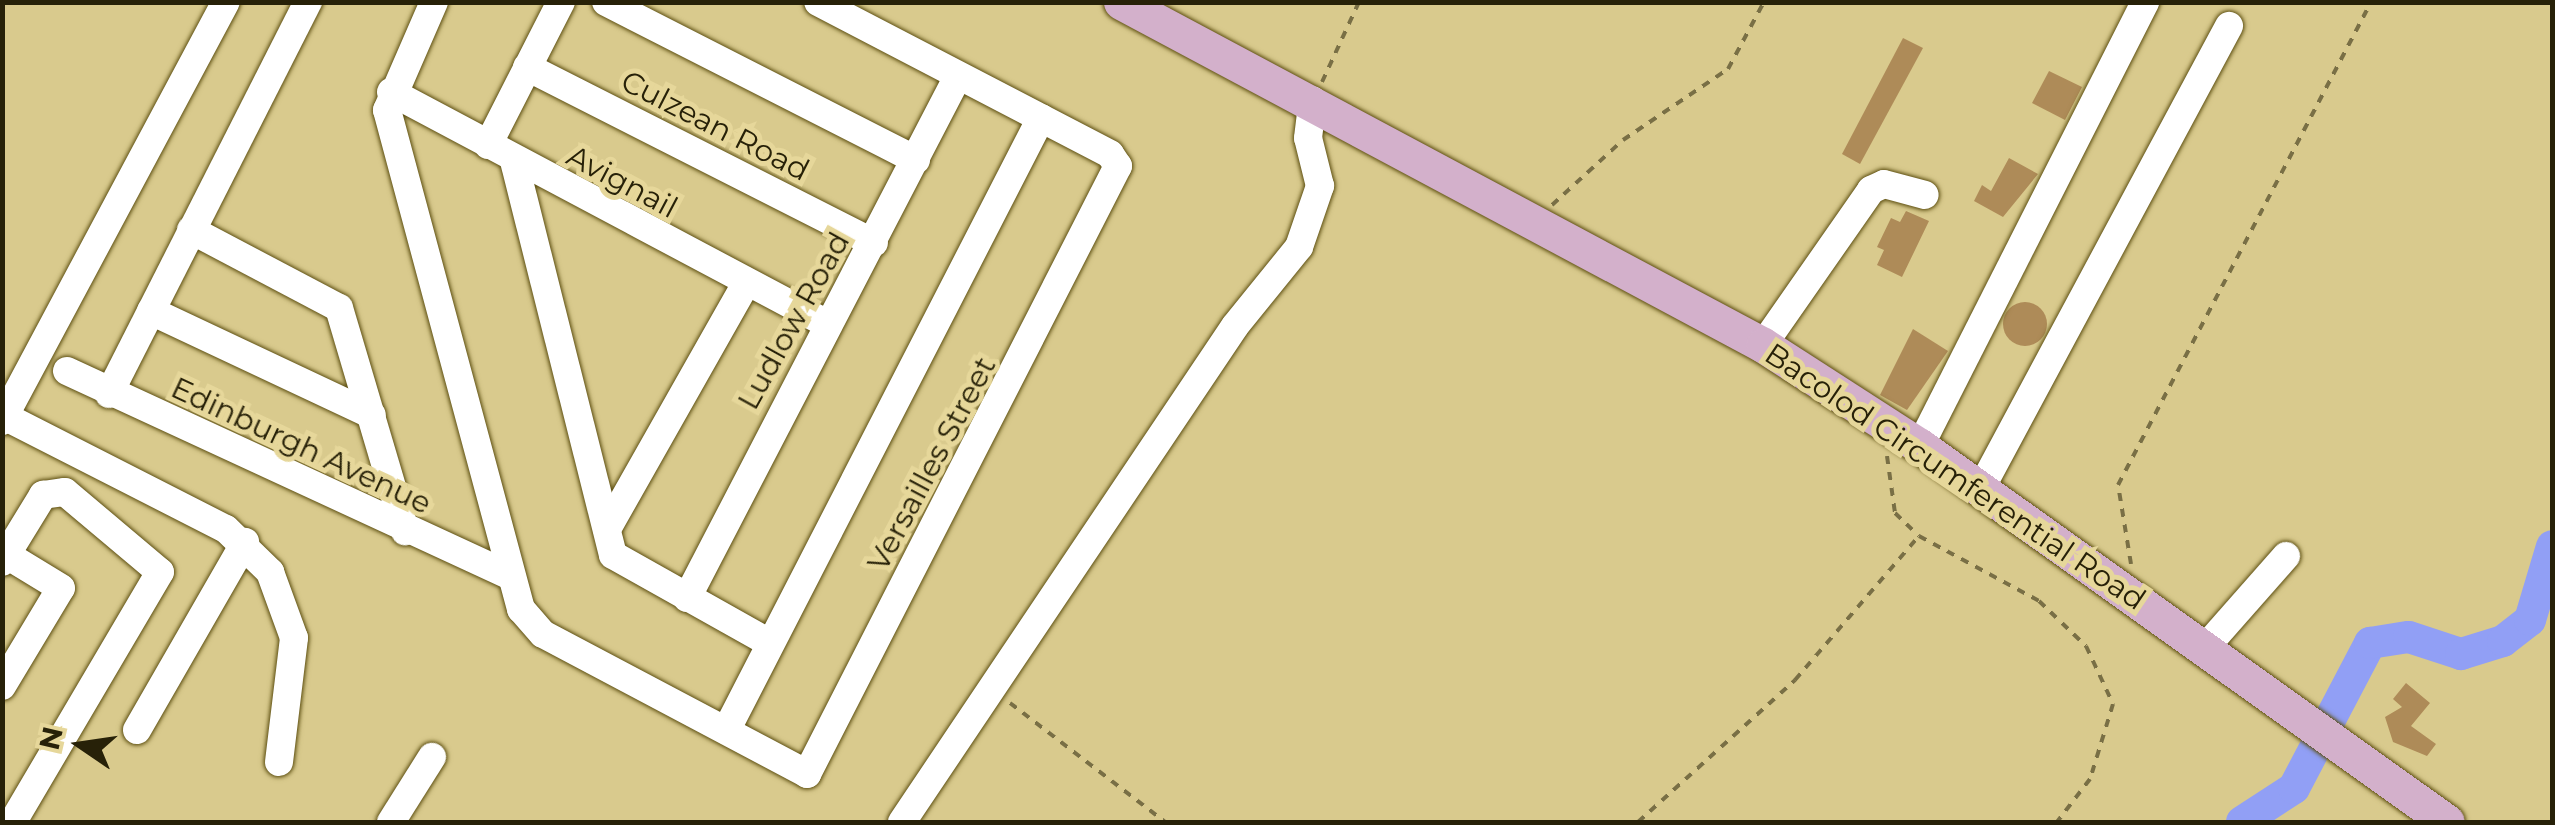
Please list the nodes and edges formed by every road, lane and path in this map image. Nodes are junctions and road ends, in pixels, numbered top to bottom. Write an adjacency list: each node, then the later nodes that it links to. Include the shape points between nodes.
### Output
1 (226, 2): 32 (street)
2 (308, 2): 23 (street)
3 (434, 2): 15 (street)
4 (561, 2): 13 (street)
5 (606, 2): 19 (street)
6 (818, 2): 14 (street)
7 (1121, 2): 16 (main road, Bacolod Circumferential Road)
8 (1360, 2): 16 (path)
9 (1764, 2): 22 (path, via 1728,69 1623,140)
10 (2145, 2): 33 (street)
11 (2371, 2): 43 (path, via 2186,341 2118,485)
12 (2229, 26): 34 (street)
13 (527, 67): 18 (street); 24 (street, Culzean Road)
14 (958, 76): 17 (street); 19 (street, Ludlow Road)
15 (391, 92): 18 (street, Avignail); 41 (street, via 391,128)
16 (1314, 100): 22 (main road, Bacolod Circumferential Road); 47 (street, via 1308,138 1320,186 1299,247 1235,326)
17 (1040, 118): 44 (street); 48 (street, Versailles Street, via 1110,154 1115,184 807,774)
18 (488, 145): 20 (street, Avignail)
19 (916, 160): 24 (street, Ludlow Road)
20 (514, 161): 25 (street, Avignail); 35 (street)
21 (1925, 195): 28 (street, via 1884,184 1871,190)
22 (1538, 219): 28 (main road, Bacolod Circumferential Road)
23 (192, 230): 26 (street); 31 (street, via 339,308)
24 (874, 243): 27 (street, Ludlow Road)
25 (745, 285): 27 (street, Avignail); 35 (street)
26 (151, 311): 30 (street); 31 (street)
27 (826, 323): 42 (street, Ludlow Road)
28 (1763, 345): 33 (main road, Bacolod Circumferential Road)
29 (68, 371): 30 (street, Edinburgh Avenue)
30 (109, 394): 36 (street, Edinburgh Avenue)
31 (372, 415): 36 (street)
32 (3, 418): 38 (street)
33 (1908, 438): 34 (main road, Bacolod Circumferential Road); 37 (path, via 1884,465 1887,488)
34 (1980, 492): 43 (main road, Bacolod Circumferential Road)
35 (607, 530): 42 (street, via 628,570)
36 (405, 531): 41 (street, Edinburgh Avenue)
37 (1919, 536): 56 (path, via 1796,680); 57 (path, via 2040,601 2086,646 2113,704 2090,780)
38 (245, 542): 49 (street); 51 (street, via 270,572 294,638)
39 (2286, 556): 45 (street)
40 (5, 558): 46 (street, via 60,588); 52 (street, via 43,495 66,492 160,572)
41 (509, 575): 48 (street, via 530,625)
42 (687, 598): 44 (street)
43 (2139, 603): 45 (main road, Bacolod Circumferential Road)
44 (768, 642): 48 (street)
45 (2204, 649): 58 (main road, Bacolod Circumferential Road)
46 (2, 686)
47 (993, 690): 54 (street); 55 (path)
48 (726, 729)
49 (137, 730)
50 (432, 757): 53 (street)
51 (279, 762)
52 (14, 822)
53 (391, 822)
54 (902, 822)
55 (1164, 822)
56 (1638, 822)
57 (2057, 822)
58 (2447, 822)

